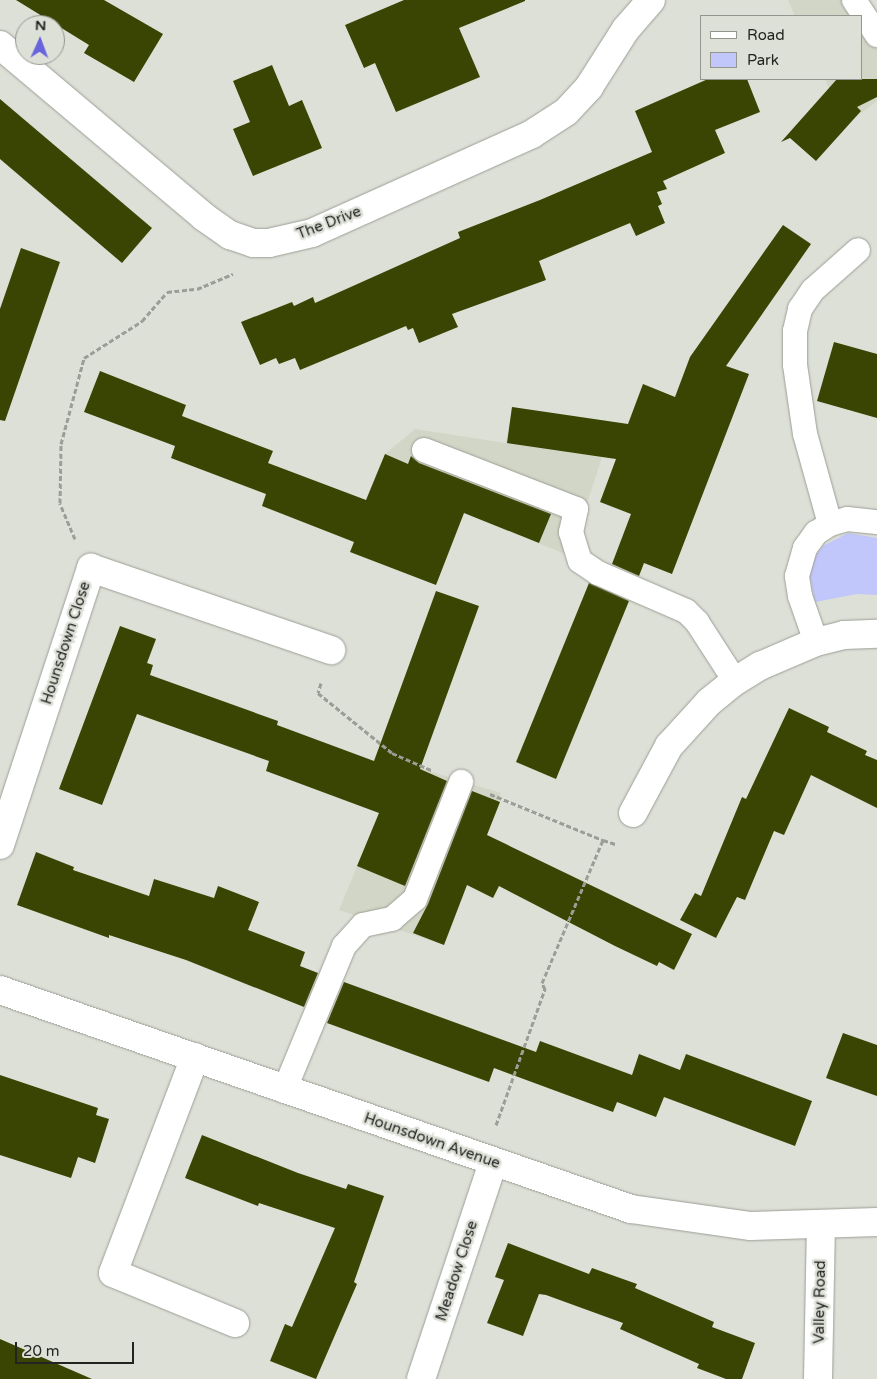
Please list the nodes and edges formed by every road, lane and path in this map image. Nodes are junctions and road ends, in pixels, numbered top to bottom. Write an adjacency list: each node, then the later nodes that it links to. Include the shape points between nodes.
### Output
1 (651, 0): 5 (street, The Drive, via 626,29 590,87 566,112 532,134 312,233)
2 (854, 0): 3 (lane)
3 (877, 35)
4 (0, 45): 5 (street, The Drive, via 204,217 230,235 253,243)
5 (270, 243): 10 (path, via 266,259 197,289 166,292 142,321 84,358 61,444 60,503)
6 (858, 250): 9 (lane, via 813,290 800,309 795,331 795,365 805,434)
7 (424, 450): 14 (lane, via 576,509 571,532 580,561 593,571 686,611 697,622)
8 (877, 522): 9 (lane, via 847,519)
9 (830, 524): 12 (lane, via 805,548 797,576 800,596)
10 (91, 568): 13 (street, Hounsdown Close); 18 (street, Hounsdown Close)
11 (877, 634): 12 (street, via 844,635)
12 (816, 642): 14 (street, via 760,666)
13 (332, 650): 15 (path, via 318,693 392,753)
14 (735, 681): 16 (street, via 709,702 669,746)
15 (461, 782): 17 (path); 21 (lane, via 415,899 392,919 363,925 344,946)
16 (633, 813): 17 (path, via 640,828 631,851)
17 (603, 840): 22 (path, via 542,983 545,989)
18 (0, 845)
19 (0, 990): 20 (street, Hounsdown Avenue)
20 (195, 1058): 21 (street, Hounsdown Avenue); 25 (street, via 113,1273)
21 (284, 1091): 22 (street, Hounsdown Avenue)
22 (489, 1161): 24 (street, Hounsdown Avenue, via 631,1209 751,1226); 26 (street, Meadow Close)
23 (877, 1222): 24 (street, Hounsdown Avenue)
24 (821, 1226): 27 (street, Valley Road)
25 (236, 1323)
26 (421, 1379)
27 (818, 1379)

